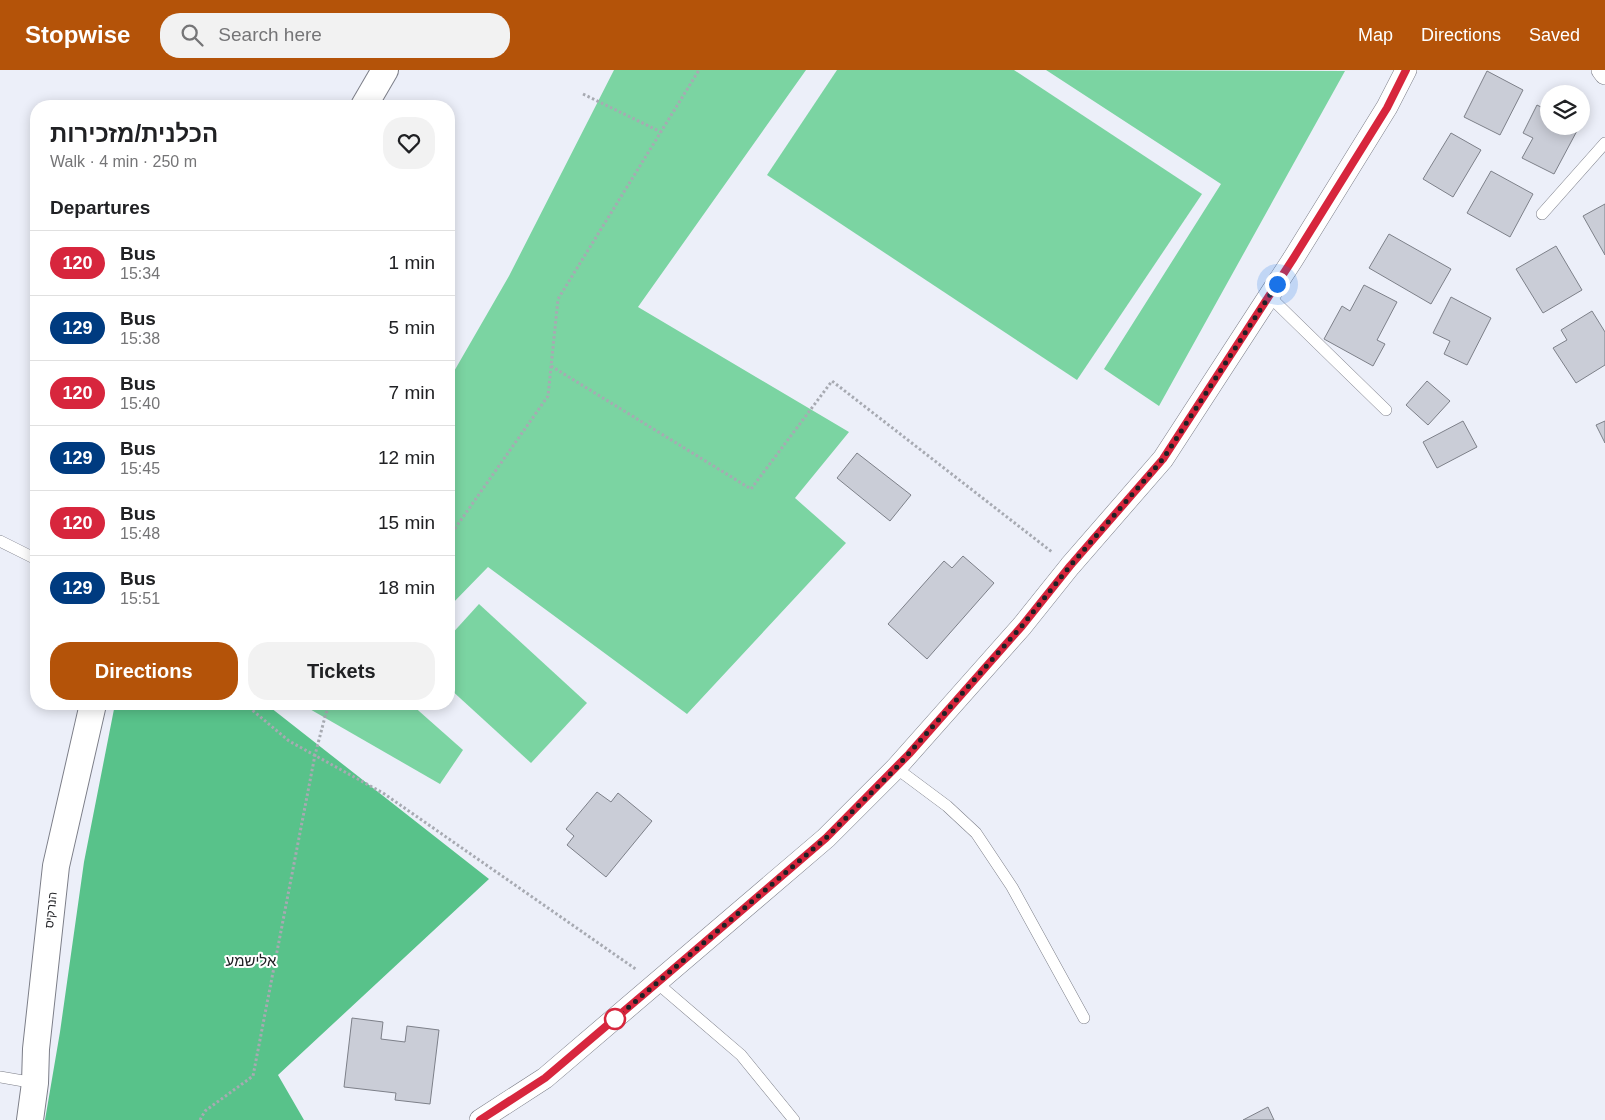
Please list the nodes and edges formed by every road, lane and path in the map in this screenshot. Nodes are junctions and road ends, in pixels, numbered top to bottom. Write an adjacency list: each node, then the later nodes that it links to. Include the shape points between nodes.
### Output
1 (386, 70): 7 (street)
2 (699, 70): 8 (path)
3 (1406, 70): 11 (street, via 1387,108)
4 (1602, 70): 5 (street)
5 (1605, 74)
6 (583, 94): 8 (path)
7 (368, 100)
8 (661, 132): 12 (path, via 558,299)
9 (1605, 143): 10 (lane)
10 (1542, 214)
11 (1269, 296): 13 (lane); 17 (street, via 1163,459)
12 (551, 366): 14 (path, via 548,396); 17 (path, via 751,489 832,381)
13 (1386, 410)
14 (455, 528)
15 (0, 542): 16 (lane)
16 (30, 556)
17 (1070, 566): 22 (street, via 1022,626)
18 (92, 710): 26 (street, הנרקיס, via 56,866)
19 (252, 710): 21 (path, via 289,741)
20 (328, 710): 21 (path)
21 (315, 755): 23 (path, via 383,793); 28 (path, via 252,1076 205,1111)
22 (896, 768): 23 (street, via 826,838); 24 (lane, via 947,806 976,833 1012,886)
23 (657, 983): 29 (street, via 545,1078); 30 (lane, via 741,1055)
24 (1084, 1018)
25 (0, 1076): 26 (lane)
26 (35, 1083): 27 (street, הנרקיס)
27 (30, 1120)
28 (200, 1120)
29 (480, 1120)
30 (794, 1120)

